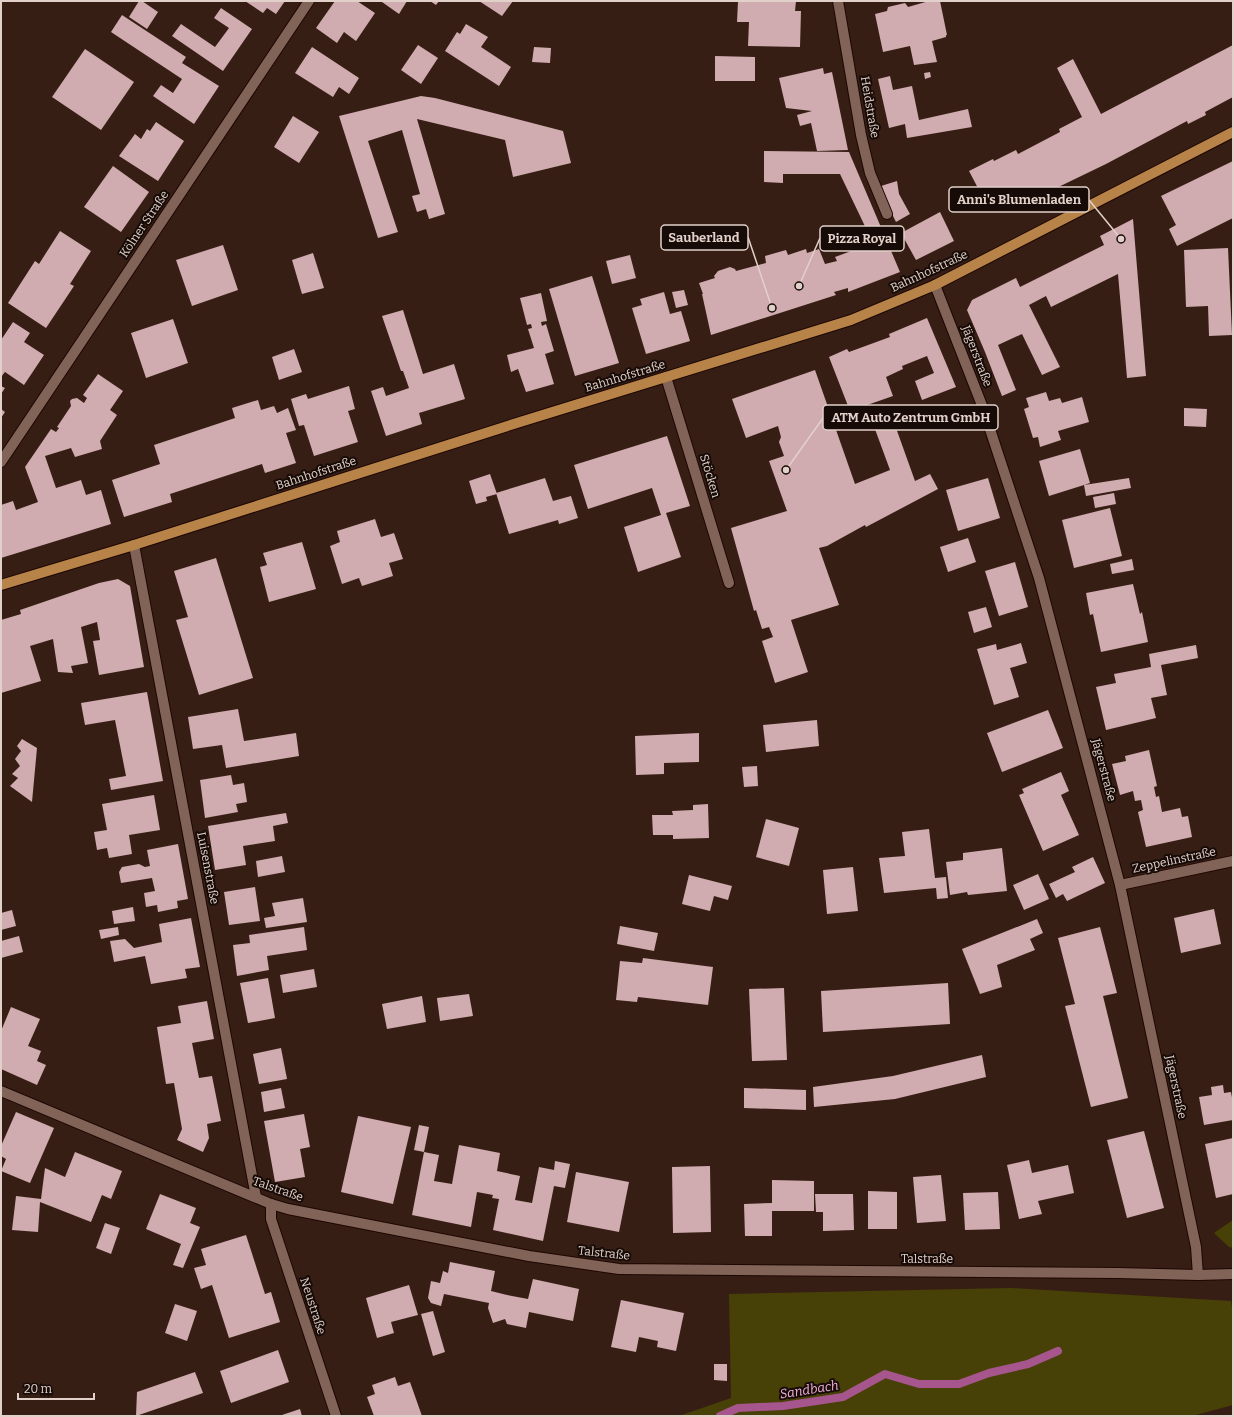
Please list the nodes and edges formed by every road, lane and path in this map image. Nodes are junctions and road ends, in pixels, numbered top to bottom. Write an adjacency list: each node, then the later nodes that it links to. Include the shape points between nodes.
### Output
1 (309, 1): 7 (street, Kölner Straße)
2 (838, 1): 4 (street, Heidstraße, via 861,135 870,173)
3 (1233, 132): 5 (main road, Bahnhofstraße)
4 (887, 214)
5 (936, 285): 6 (main road, Bahnhofstraße, via 851,320); 12 (street, Jägerstraße, via 984,408 1039,578)
6 (666, 376): 8 (main road, Bahnhofstraße); 9 (street, Stöcken)
7 (1, 462)
8 (134, 545): 10 (main road, Bahnhofstraße); 14 (street, Luisenstraße)
9 (729, 583)
10 (1, 585)
11 (1233, 862): 12 (street, Zeppelinstraße)
12 (1120, 885): 17 (street, Jägerstraße, via 1196,1247)
13 (1, 1092): 14 (street, Talstraße)
14 (256, 1197): 15 (street, Talstraße)
15 (271, 1204): 17 (street, Talstraße, via 529,1256 619,1269); 18 (street, Neustraße, via 271,1219)
16 (1233, 1274): 17 (street, Talstraße)
17 (1198, 1275)
18 (336, 1416)

